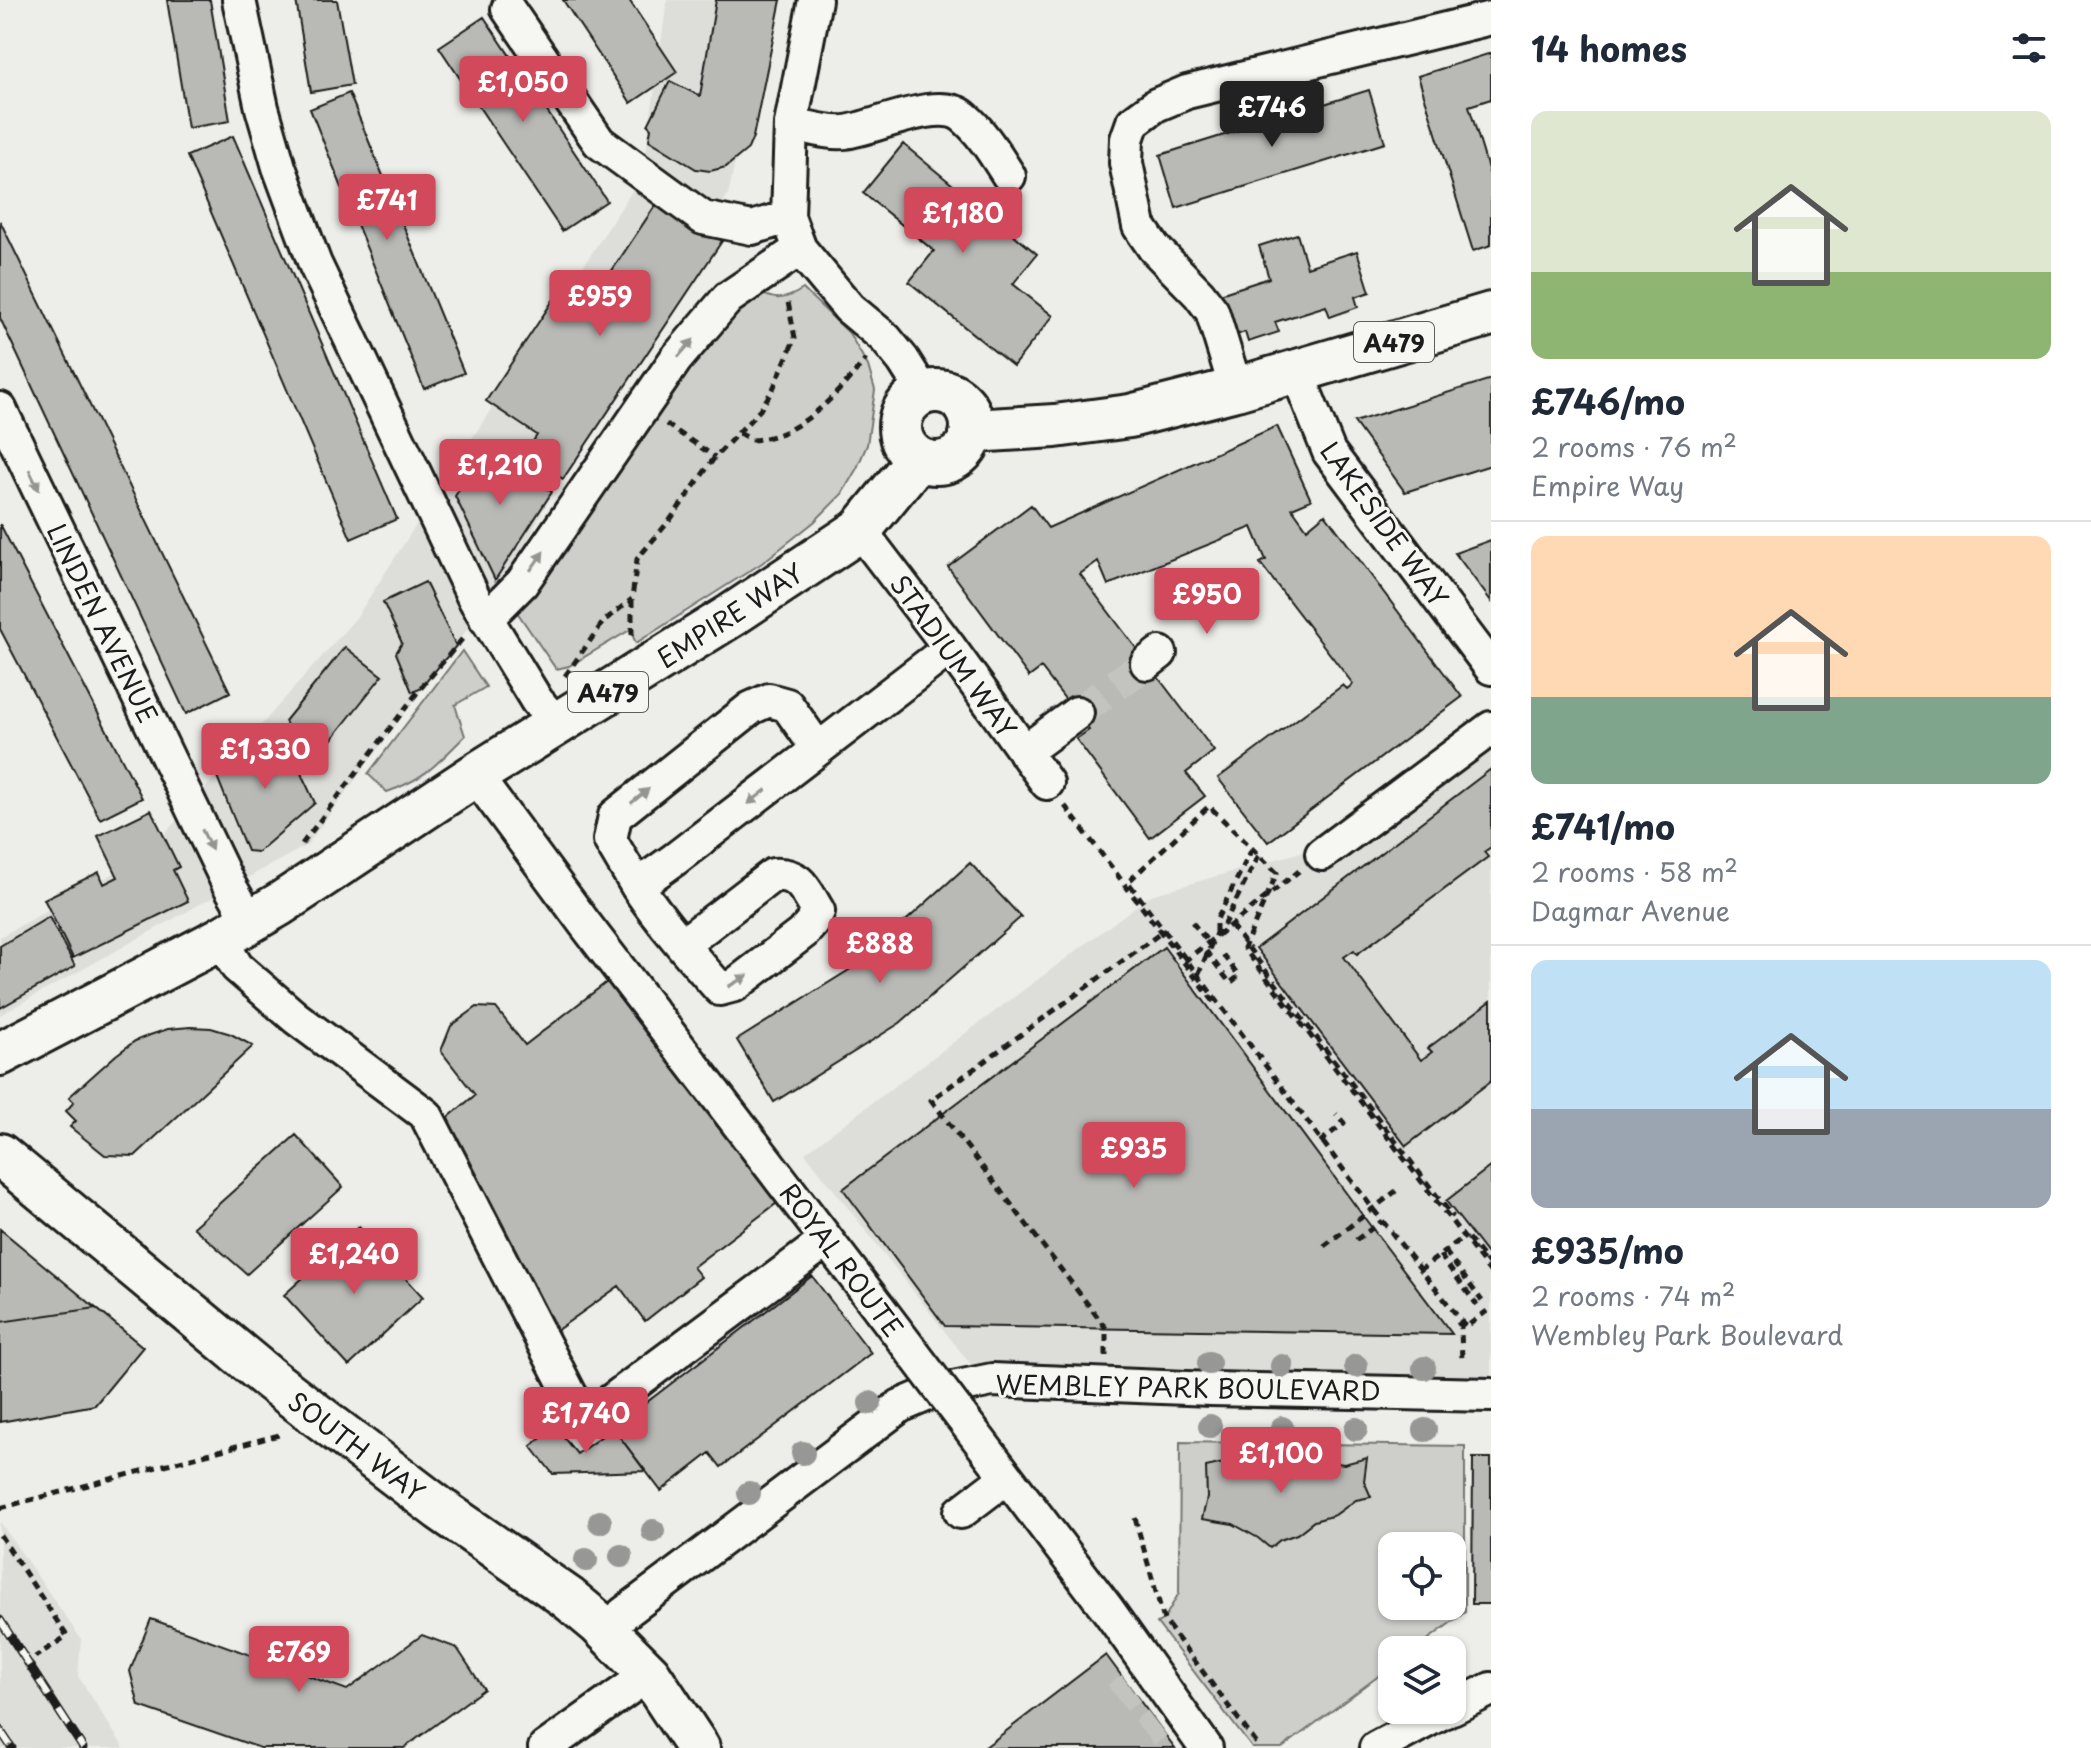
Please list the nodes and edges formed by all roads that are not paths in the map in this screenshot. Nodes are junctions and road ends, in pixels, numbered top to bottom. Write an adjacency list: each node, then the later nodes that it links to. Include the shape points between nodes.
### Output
1 (239, 0): 17 (street, via 262,108 315,264)
2 (815, 0): 5 (street)
3 (508, 9): 7 (street, via 599,142 703,218 752,228)
4 (1491, 18): 11 (street, via 1187,92 1133,122 1126,163 1139,226 1212,311)
5 (791, 124): 6 (street, via 843,133 920,111 943,110 962,115); 7 (street)
6 (1009, 176)
7 (788, 217): 8 (street)
8 (800, 249): 12 (street, via 849,308 885,338); 17 (street, one-way to 8, via 522,583 676,359 728,298)
9 (1491, 314): 10 (main road, A479)
10 (1296, 370): 11 (main road, A479); 19 (street, LAKESIDE WAY, via 1329,452)
11 (1236, 389): 14 (main road, A479, via 1130,416)
12 (924, 393): 14 (main road, via 955,396 969,411); 15 (main road, via 907,405 900,424 904,444)
13 (0, 409): 29 (street, LINDEN AVENUE, one-way to 29)
14 (972, 431): 15 (main road, via 953,460 941,464)
15 (918, 459): 16 (main road, EMPIRE WAY / A479)
16 (860, 530): 18 (street, STADIUM WAY); 21 (main road, EMPIRE WAY / A479)
17 (486, 619): 21 (street)
18 (950, 648): 23 (street); 24 (street, STADIUM WAY)
19 (1491, 668)
20 (1077, 713): 24 (street)
21 (557, 724): 25 (main road, EMPIRE WAY / A479)
22 (1491, 728): 27 (street)
23 (818, 749): 28 (street, one-way to 28); 28 (street, one-way to 23, via 610,840 615,816 751,708 769,700 787,705)
24 (1024, 752): 26 (street, STADIUM WAY)
25 (475, 775): 29 (main road, EMPIRE WAY / A479); 33 (street, ROYAL ROUTE)
26 (1047, 783)
27 (1322, 854)
28 (637, 886): 30 (street)
29 (250, 921): 31 (main road, A479); 33 (street, LINDEN AVENUE, via 237,967 426,1115 579,1407 603,1407)
30 (682, 945)
31 (0, 1054)
32 (0, 1155): 38 (main road, SOUTH WAY, via 271,1380 588,1614)
33 (827, 1240): 35 (street, ROYAL ROUTE, bridge)
34 (1477, 1394): 37 (street, WEMBLEY PARK BOULEVARD, via 992,1380 933,1392 900,1406)
35 (1007, 1477): 36 (street); 44 (street, ROYAL ROUTE, via 1117,1623 1141,1680 1167,1716)
36 (971, 1504)
37 (623, 1614)
38 (649, 1674): 42 (street); 43 (main road, SOUTH WAY)
39 (1491, 1689): 40 (street)
40 (1466, 1701)
41 (1422, 1724): 45 (street)
42 (545, 1748)
43 (698, 1748)
44 (1206, 1748)
45 (1376, 1748)

